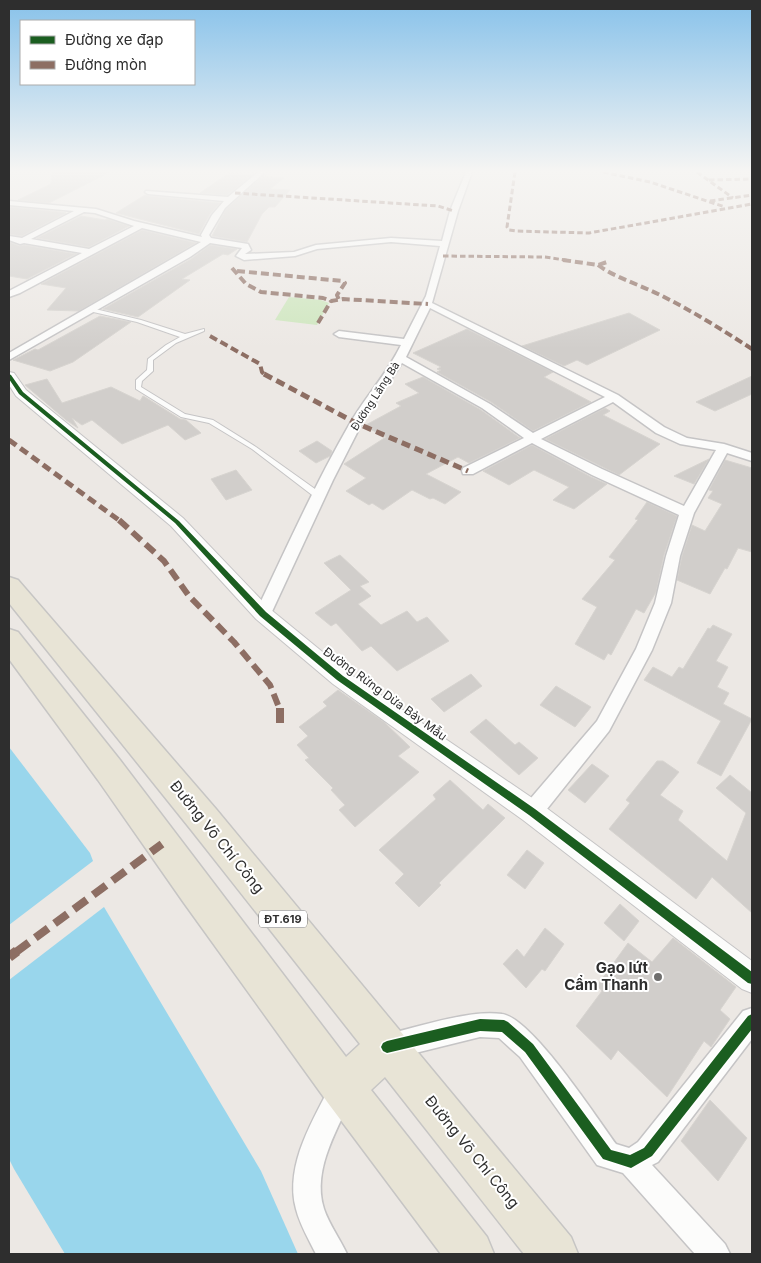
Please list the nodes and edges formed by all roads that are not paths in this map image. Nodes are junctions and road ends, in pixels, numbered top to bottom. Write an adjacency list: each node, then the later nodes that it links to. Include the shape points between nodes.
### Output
1 (41, 231): 7 (street)
2 (130, 231): 11 (street)
3 (166, 231): 8 (street)
4 (207, 231): 8 (street)
5 (449, 231): 9 (street, Đường Lăng Bà)
6 (9, 238): 7 (street)
7 (22, 241): 10 (street); 11 (street)
8 (208, 241): 9 (street, via 245,246 246,250 240,254 244,257 295,254 316,247 392,240); 14 (street)
9 (446, 244): 13 (street, Đường Lăng Bà)
10 (9, 247)
11 (90, 252): 12 (street)
12 (9, 294)
13 (428, 304): 18 (street, Đường Lăng Bà); 22 (street)
14 (92, 310): 17 (lane); 19 (street)
15 (202, 330): 17 (lane)
16 (339, 334): 18 (street)
17 (184, 336): 27 (lane, via 150,360 150,371 139,380 138,388 183,416 211,421)
18 (409, 343): 20 (street, Đường Lăng Bà)
19 (9, 357)
20 (400, 358): 23 (street, via 486,406); 27 (street, Đường Lăng Bà, via 356,424)
21 (9, 376): 30 (street, Đường Rừng Dừa Bảy Mẫu, via 22,394 177,522)
22 (614, 397): 23 (street); 24 (street, via 660,430 684,441)
23 (531, 438): 26 (street); 28 (street)
24 (724, 448): 25 (street); 28 (street)
25 (752, 457)
26 (468, 471)
27 (319, 496): 30 (street, Đường Lăng Bà)
28 (687, 513): 32 (street, via 663,603 644,650 603,726)
29 (9, 586): 35 (main road, Đường Võ Chí Công / ĐT.619)
30 (263, 614): 32 (street, Đường Rừng Dừa Bảy Mẫu, via 340,678)
31 (9, 639): 36 (main road)
32 (532, 812): 33 (street, Đường Rừng Dừa Bảy Mẫu)
33 (752, 979)
34 (752, 1020): 37 (street, via 648,1152)
35 (387, 1047): 36 (main road); 37 (street, via 480,1025 504,1026 529,1048 607,1155); 40 (main road, Đường Võ Chí Công / ĐT.619)
36 (343, 1088): 38 (street, via 319,1135 308,1170 309,1207); 39 (main road)
37 (631, 1162): 41 (street)
38 (332, 1254)
39 (470, 1254)
40 (554, 1254)
41 (715, 1254)

